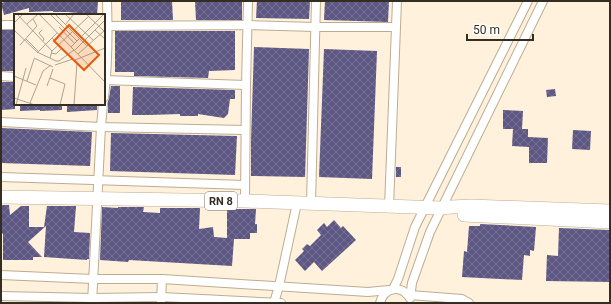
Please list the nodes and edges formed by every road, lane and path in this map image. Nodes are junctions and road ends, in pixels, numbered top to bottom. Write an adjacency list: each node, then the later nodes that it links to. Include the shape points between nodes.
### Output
1 (107, 1): 10 (street)
2 (248, 1): 8 (street)
3 (316, 1): 11 (street)
4 (396, 1): 12 (street)
5 (528, 1): 30 (street)
6 (544, 1): 31 (street)
7 (1, 25): 9 (street)
8 (248, 25): 10 (street); 11 (street); 16 (street)
9 (14, 26)
10 (106, 26): 15 (street)
11 (315, 27): 12 (street); 28 (street)
12 (396, 27): 29 (street)
13 (1, 76): 14 (street)
14 (14, 77)
15 (105, 80): 16 (street)
16 (246, 85): 20 (street)
17 (103, 105): 19 (street)
18 (1, 122): 19 (street)
19 (100, 127): 20 (street); 22 (street)
20 (245, 130): 23 (street)
21 (1, 176): 22 (street)
22 (98, 180): 23 (street); 25 (street)
23 (245, 185): 26 (street)
24 (1, 197): 25 (main road, RN 8)
25 (98, 199): 26 (main road, RN 8); 35 (street)
26 (245, 201): 27 (main road, RN 8)
27 (297, 203): 28 (main road, RN 8); 37 (street)
28 (312, 204): 29 (main road, RN 8)
29 (389, 207): 30 (main road, RN 8)
30 (425, 208): 31 (main road, RN 8); 38 (street, via 415,227 398,278)
31 (441, 208): 32 (main road, RN 8, via 471,206); 33 (main road, RN 8, via 452,213 469,215); 40 (street, via 430,232)
32 (610, 211)
33 (610, 222)
34 (1, 275): 35 (street)
35 (94, 279): 36 (street); 41 (street)
36 (162, 279): 37 (street); 42 (street)
37 (279, 286): 38 (street, via 368,292); 43 (street)
38 (391, 289): 40 (street, via 403,291); 45 (street, via 385,293)
39 (1, 296): 41 (street)
40 (409, 297): 46 (street, via 462,299)
41 (92, 300): 42 (street)
42 (161, 300): 43 (street)
43 (274, 303): 44 (street)
44 (281, 303)
45 (380, 303)
46 (469, 303)

